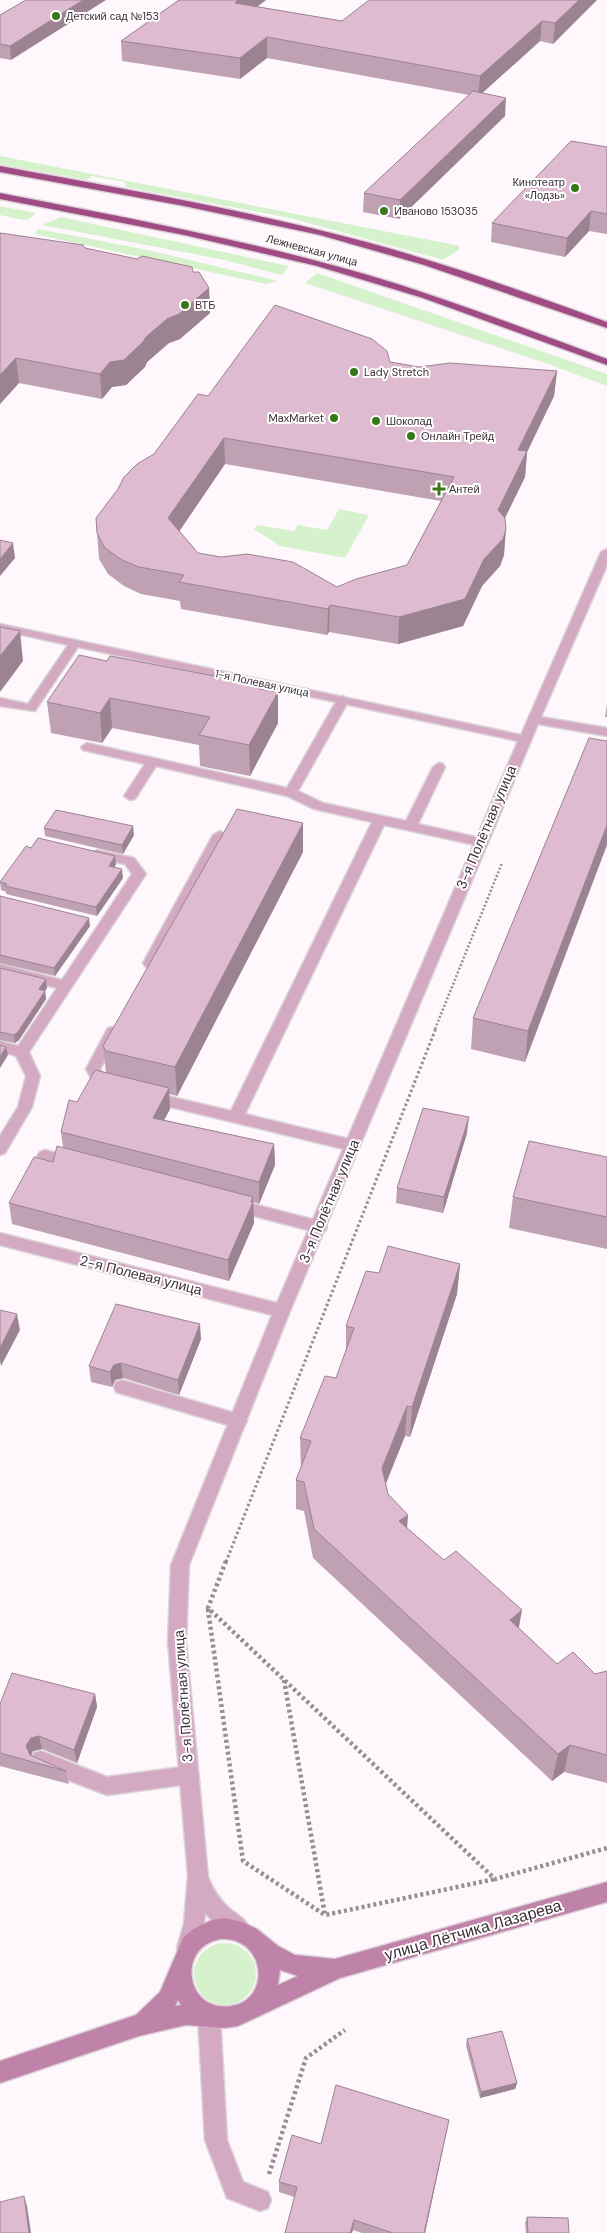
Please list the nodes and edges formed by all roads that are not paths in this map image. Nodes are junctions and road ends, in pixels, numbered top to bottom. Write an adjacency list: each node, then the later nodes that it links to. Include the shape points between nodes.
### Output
1 (0, 169): 3 (highway, Лежневская улица, via 223,211 365,245 437,265)
2 (0, 196): 4 (highway, Лежневская улица, via 192,233 321,265 423,294)
3 (607, 325)
4 (607, 362)
5 (607, 552): 10 (street, 3-я Полётная улица)
6 (0, 627): 7 (street, 1-я Полевая улица)
7 (75, 643): 8 (street, 1-я Полевая улица); 9 (street, via 31,708)
8 (343, 700): 12 (street, 1-я Полевая улица); 16 (street)
9 (0, 702)
10 (533, 719): 11 (street); 12 (street, 3-я Полётная улица)
11 (607, 732)
12 (524, 739): 21 (street, 3-я Полётная улица)
13 (87, 747): 14 (street)
14 (153, 762): 16 (street); 17 (street)
15 (440, 767): 19 (street)
16 (291, 793): 18 (street, via 319,806)
17 (130, 796)
18 (380, 819): 19 (street); 31 (street)
19 (410, 826): 21 (street)
20 (220, 835): 26 (street)
21 (480, 842): 33 (street, 3-я Полётная улица)
22 (82, 850): 24 (street, via 129,860 139,874)
23 (87, 920): 24 (street)
24 (106, 924): 27 (street)
25 (0, 969): 27 (street)
26 (145, 974)
27 (66, 986): 30 (street)
28 (121, 1017): 31 (street, via 93,1069 103,1086)
29 (0, 1046): 30 (street)
30 (22, 1052): 32 (street, via 33,1076 25,1107)
31 (236, 1117): 33 (street)
32 (3, 1139)
33 (352, 1145): 37 (street, 3-я Полётная улица)
34 (45, 1156): 35 (street)
35 (93, 1168)
36 (215, 1200): 37 (street)
37 (319, 1227): 39 (street, 3-я Полётная улица)
38 (0, 1238): 39 (street, 2-я Полевая улица)
39 (282, 1311): 41 (street, 3-я Полётная улица)
40 (122, 1387): 41 (street)
41 (238, 1422): 43 (street, 3-я Полётная улица, via 180,1565 177,1642)
42 (41, 1760): 43 (street, via 107,1786)
43 (189, 1775): 44 (street, 3-я Полётная улица)
44 (198, 1875): 46 (street, 3-я Полётная улица, via 203,1893 214,1909); 47 (street, 3-я Полётная улица, via 194,1924)
45 (607, 1892): 48 (street, улица Лётчика Лазарева)
46 (250, 1936): 47 (street, улица Лётчика Лазарева, via 230,1928 216,1929 198,1940); 48 (street, улица Лётчика Лазарева, via 286,1963 303,1968); 49 (street, via 265,1952 269,1966 263,1996)
47 (185, 1956): 50 (street, via 182,1985 197,2009); 51 (street, улица Лётчика Лазарева, via 167,1999)
48 (338, 1968): 49 (street, улица Лётчика Лазарева)
49 (253, 2008): 50 (street, улица Лётчика Лазарева, via 232,2017)
50 (209, 2016): 51 (street, улица Лётчика Лазарева, via 186,2014); 53 (street, via 216,2140 234,2190)
51 (139, 2026): 52 (street, улица Лётчика Лазарева)
52 (0, 2072)
53 (260, 2200)

